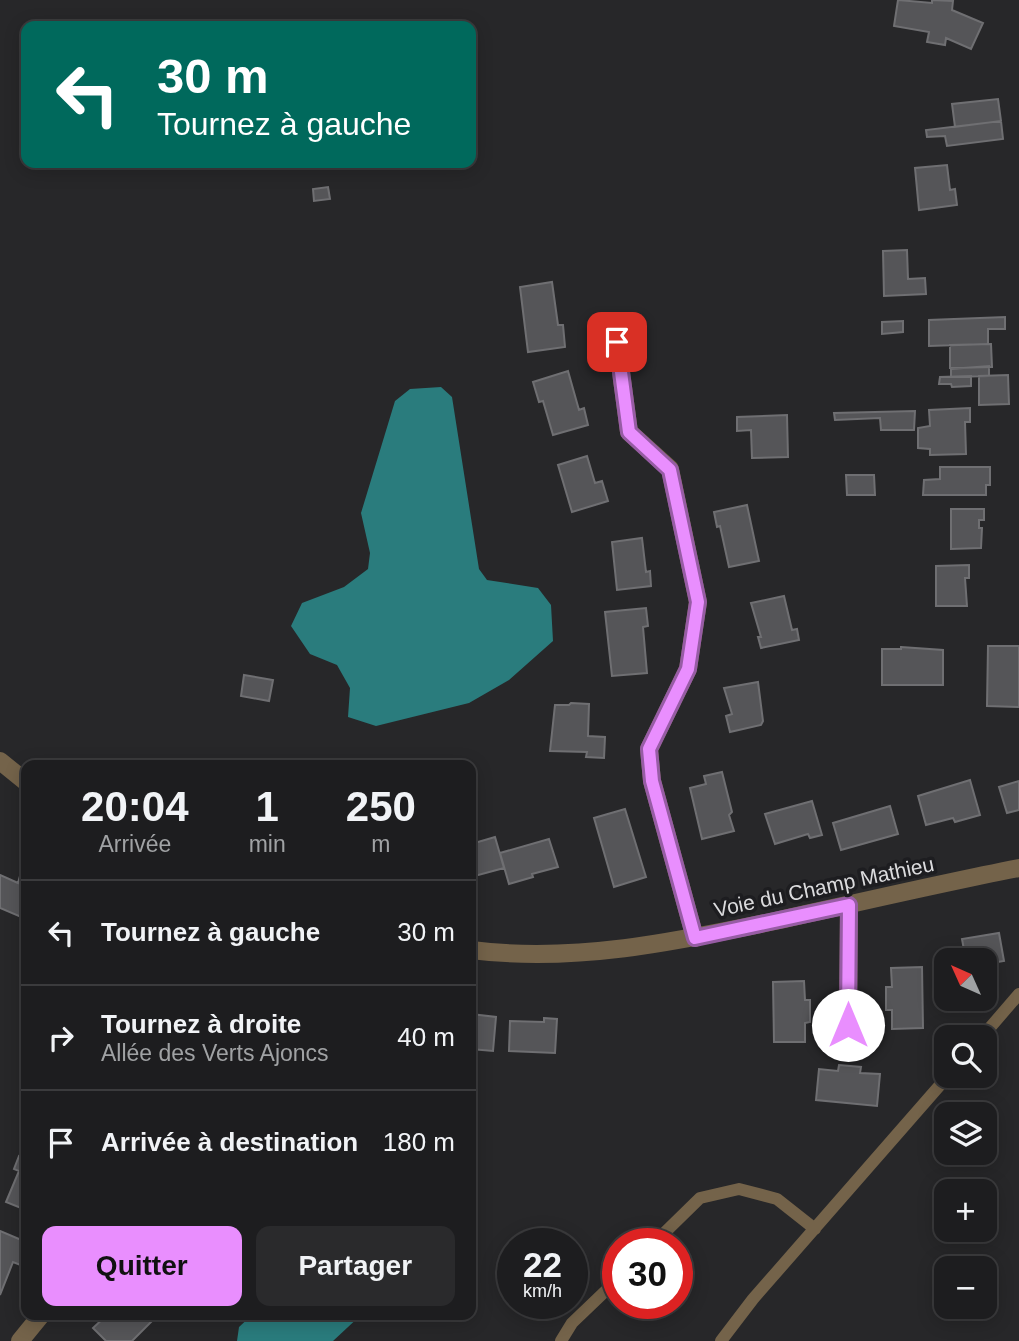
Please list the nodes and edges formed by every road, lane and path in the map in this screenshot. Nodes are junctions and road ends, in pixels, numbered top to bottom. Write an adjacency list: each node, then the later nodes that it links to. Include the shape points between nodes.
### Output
1 (617, 342): 6 (street, via 629,432 670,470 698,602 688,669 649,749 652,781)
2 (0, 761): 3 (street)
3 (21, 778)
4 (1019, 868): 5 (street, Voie du Champ Mathieu)
5 (849, 905): 6 (street, Voie du Champ Mathieu); 9 (street)
6 (695, 938): 7 (street, Voie du Champ Mathieu, via 611,951)
7 (476, 950)
8 (1019, 994): 10 (lane)
9 (848, 1025)
10 (992, 1025)
11 (938, 1088): 13 (lane)
12 (669, 1228): 13 (lane, via 700,1198 739,1189 777,1199)
13 (815, 1228): 18 (lane)
14 (602, 1294): 17 (lane, via 572,1323)
15 (37, 1320): 16 (street)
16 (20, 1341)
17 (561, 1341)
18 (721, 1341)

